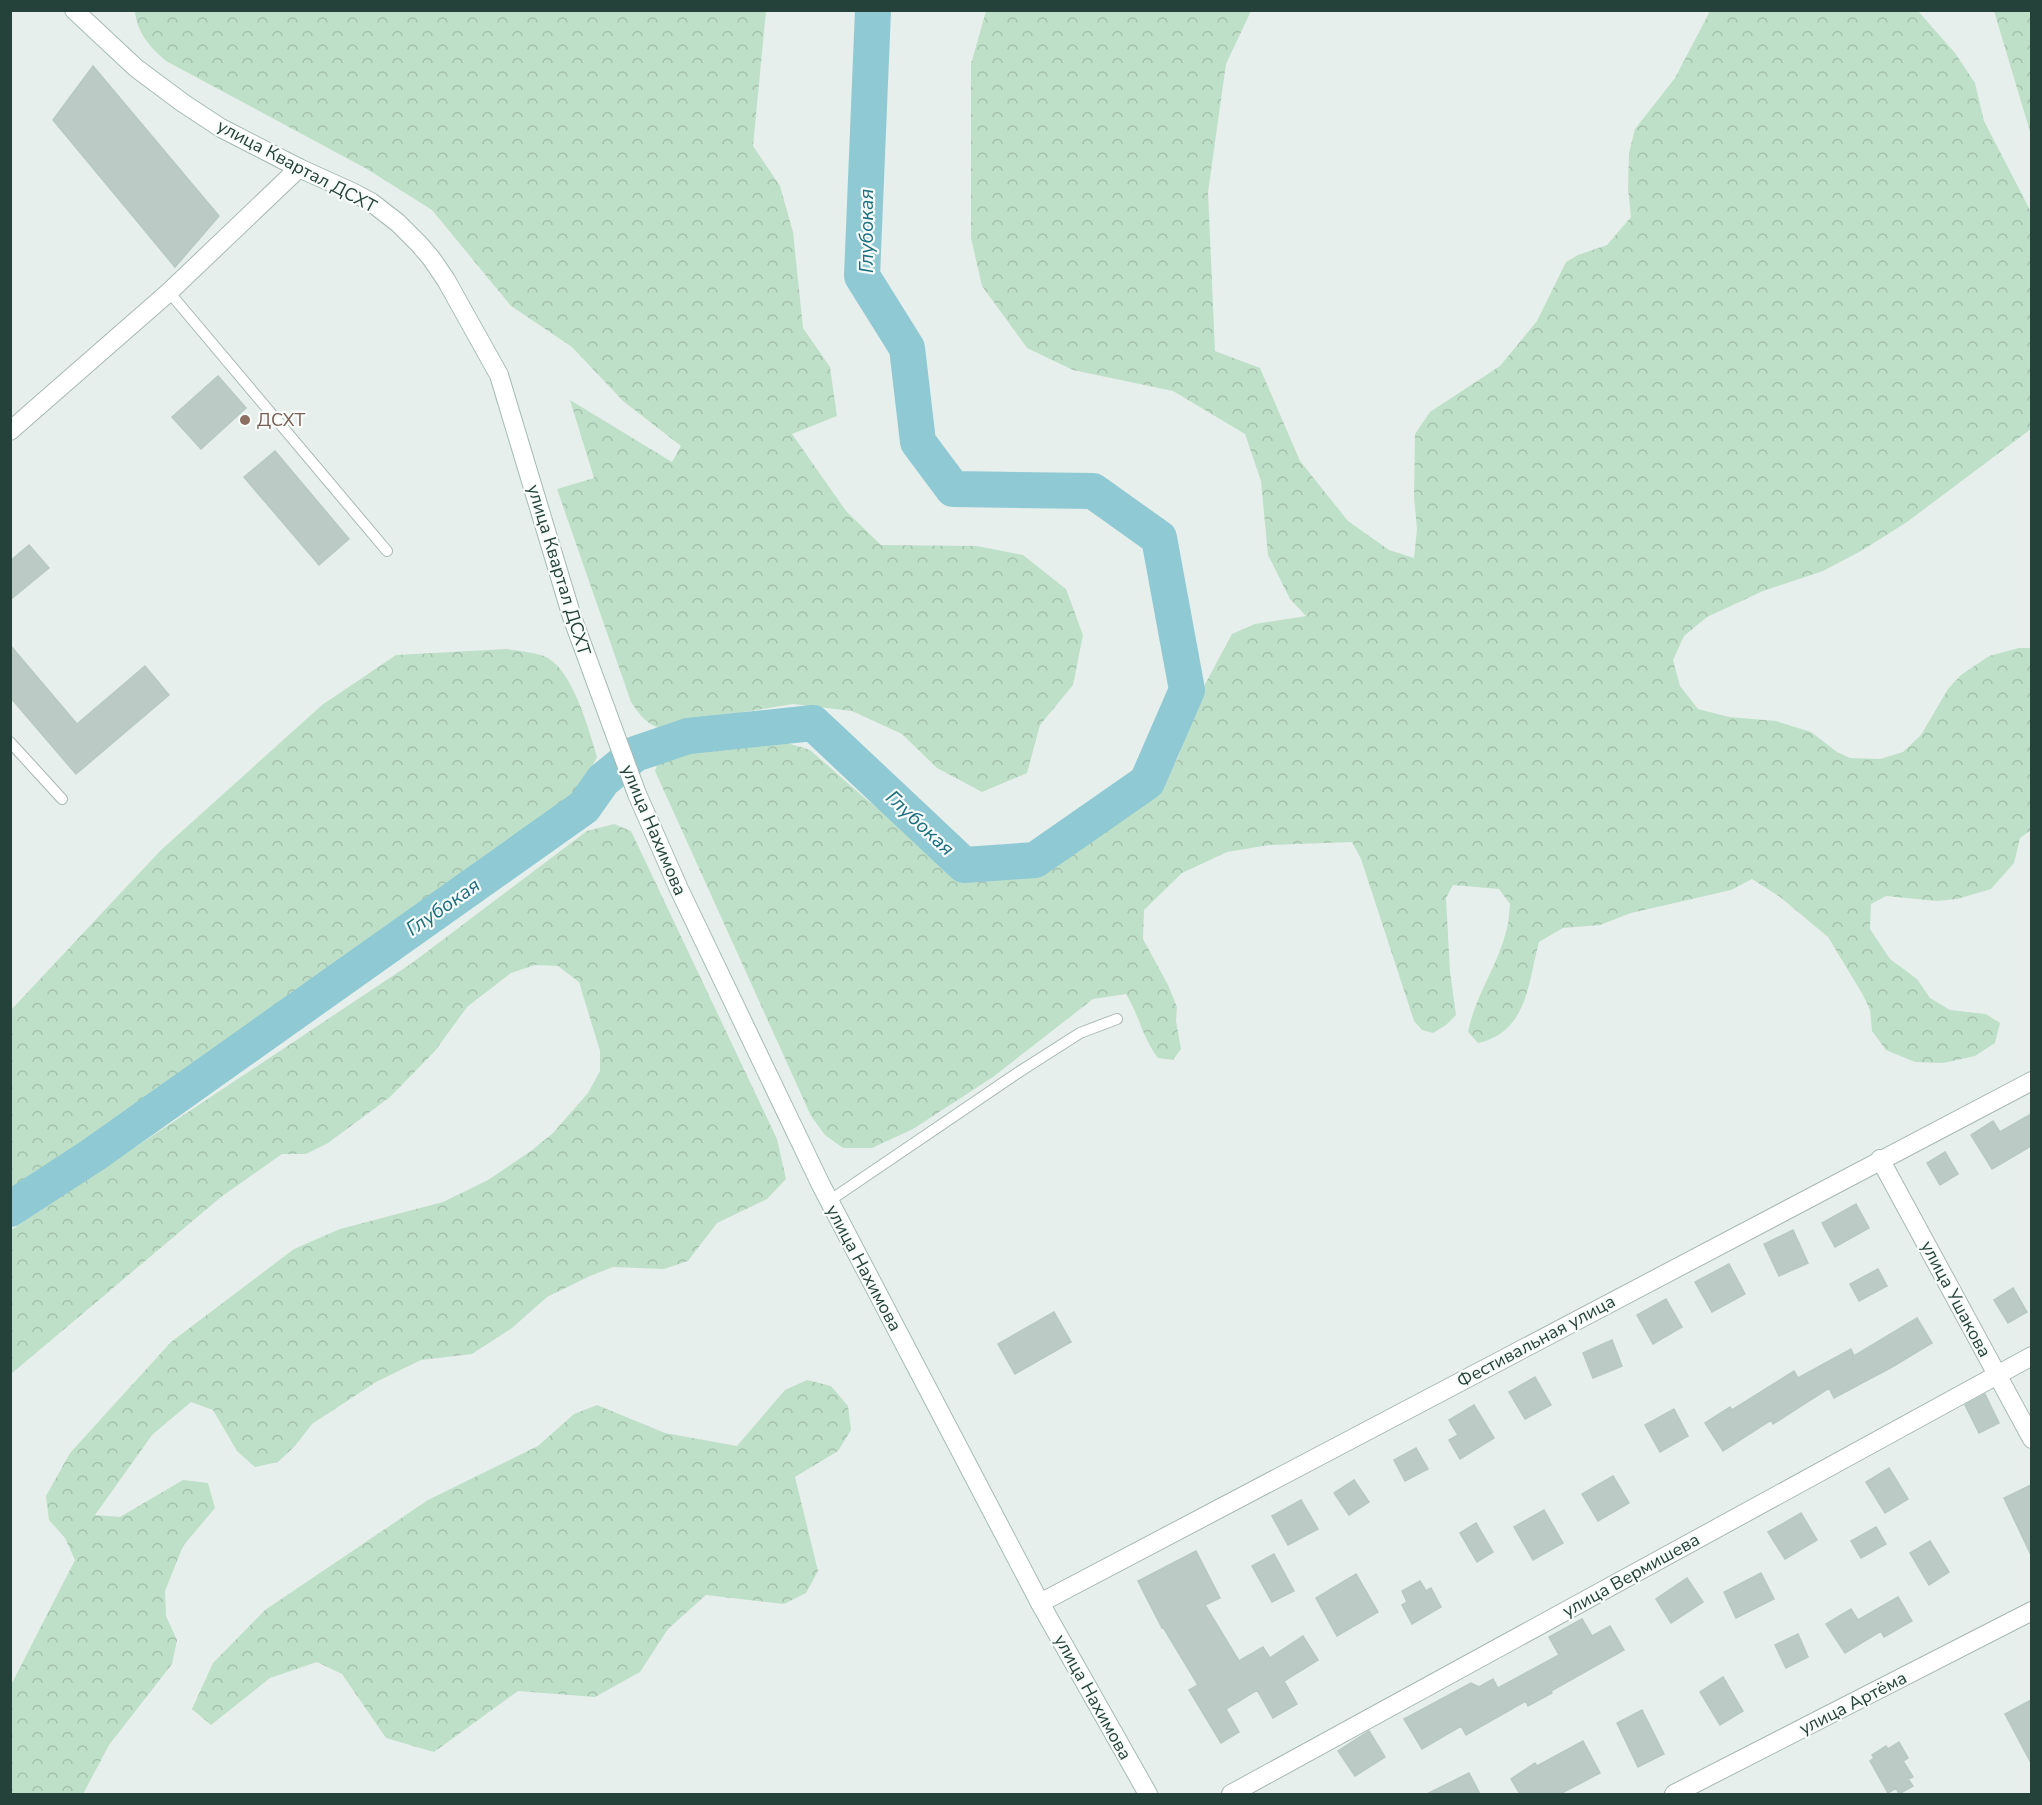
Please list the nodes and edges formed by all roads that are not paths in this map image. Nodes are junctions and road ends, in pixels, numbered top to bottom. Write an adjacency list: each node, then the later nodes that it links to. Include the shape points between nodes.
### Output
1 (74, 10): 2 (street, улица Квартал ДСХТ, via 136,68 183,103 221,128)
2 (298, 168): 3 (street); 6 (street, улица Квартал ДСХТ, via 371,202 398,223 431,258 488,354 506,393 572,617)
3 (169, 292): 4 (street); 5 (lane)
4 (13, 422)
5 (387, 551)
6 (611, 727): 12 (street, улица Нахимова, via 679,889)
7 (10, 742): 8 (lane)
8 (62, 800)
9 (1117, 1019): 12 (lane, via 1080,1033 1018,1072)
10 (2031, 1081): 11 (street, Фестивальная улица)
11 (1880, 1159): 14 (street, улица Ушакова); 16 (street, Фестивальная улица)
12 (829, 1201): 16 (street, улица Нахимова)
13 (2031, 1356): 14 (street, улица Вермишева)
14 (1996, 1375): 15 (street, улица Ушакова); 19 (street, улица Вермишева)
15 (2031, 1439)
16 (1040, 1603): 18 (street, улица Нахимова)
17 (2031, 1611): 20 (street, улица Артёма)
18 (1148, 1794)
19 (1231, 1794)
20 (1674, 1794)

